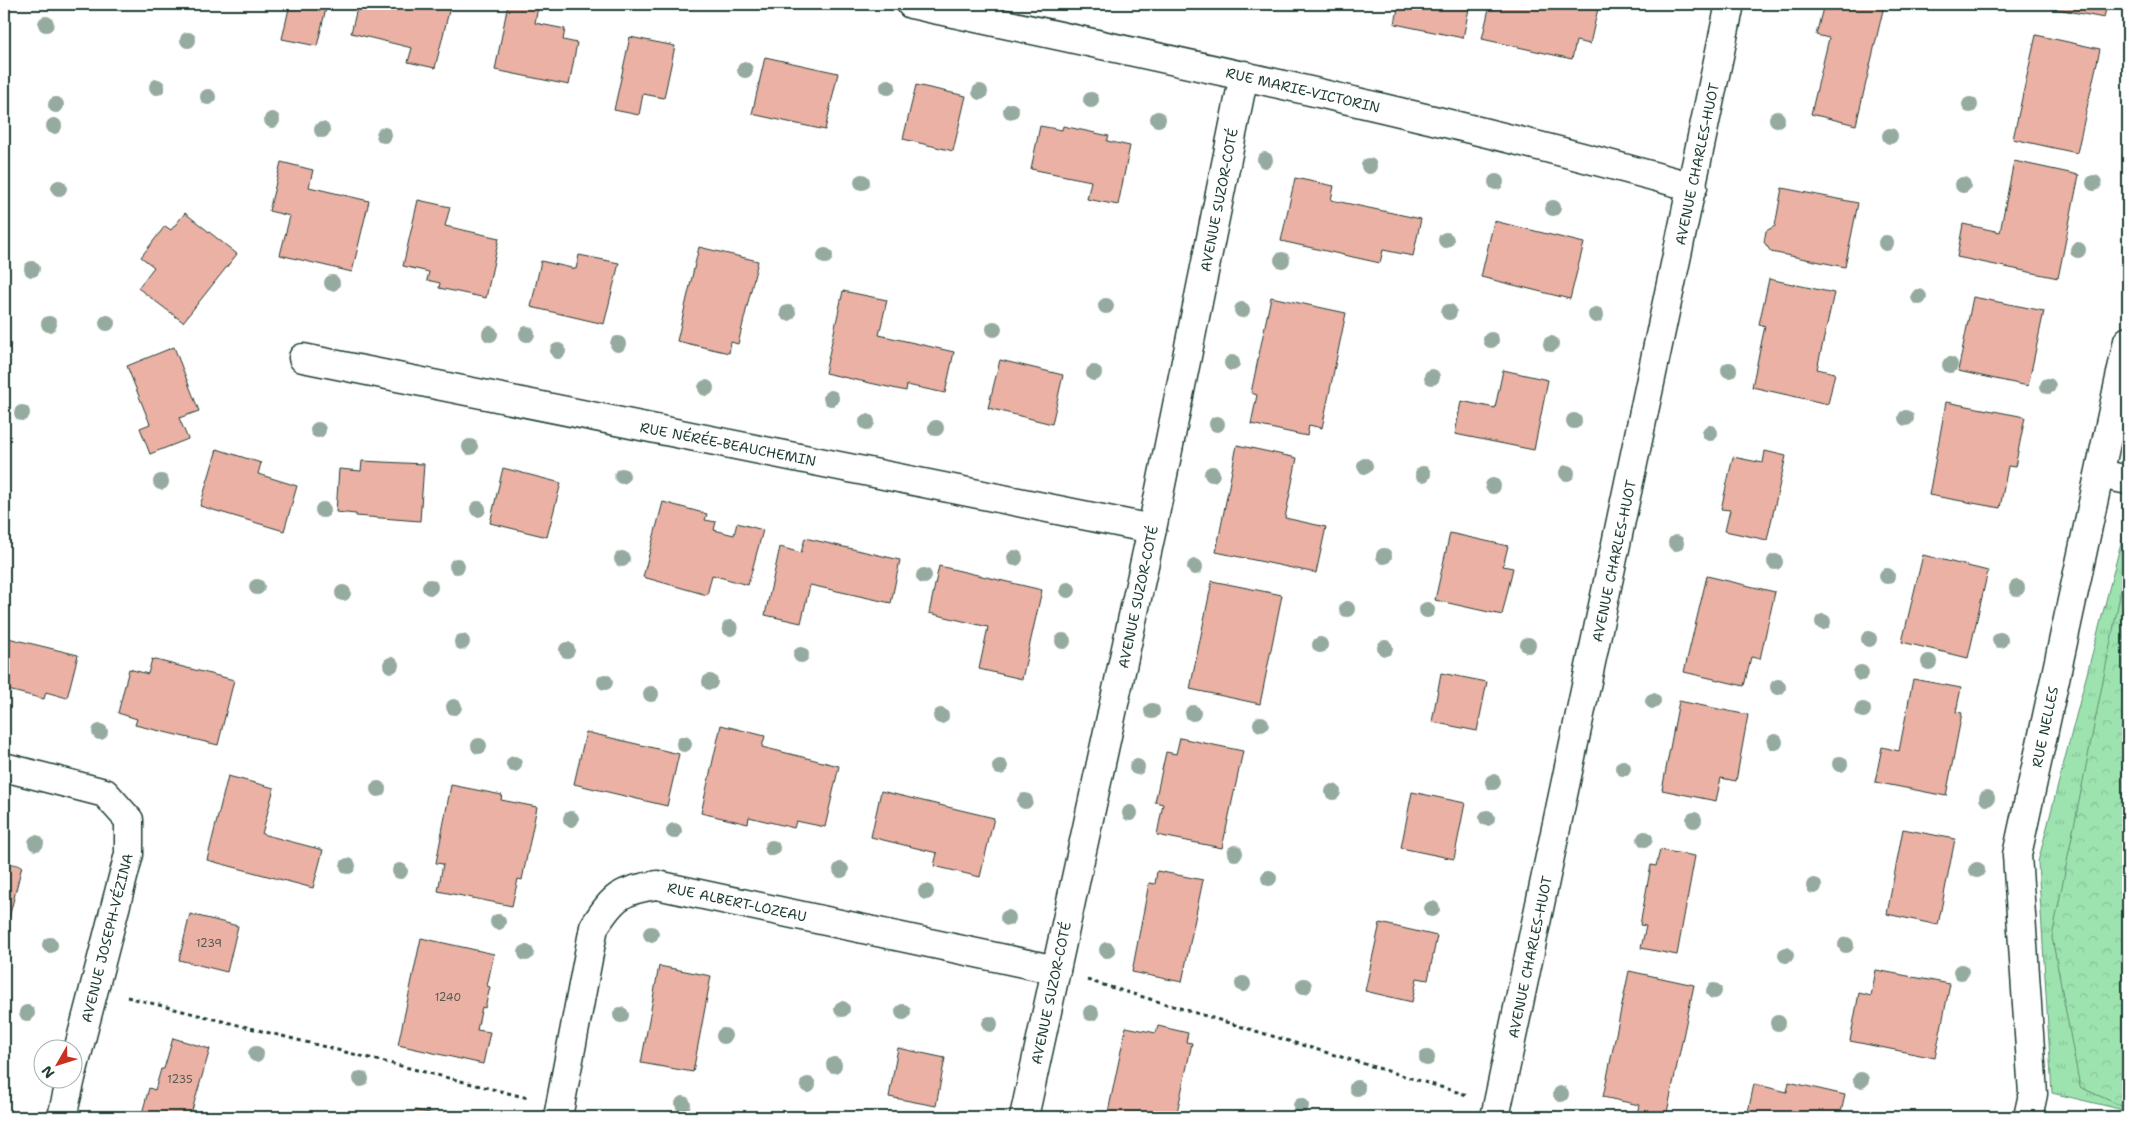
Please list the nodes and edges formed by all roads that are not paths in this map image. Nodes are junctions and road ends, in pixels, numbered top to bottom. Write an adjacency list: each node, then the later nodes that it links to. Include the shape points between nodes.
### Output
1 (910, 4): 3 (street, RUE MARIE-VICTORIN)
2 (1730, 4): 4 (street, AVENUE CHARLES-HUOT)
3 (1244, 75): 4 (street, RUE MARIE-VICTORIN); 9 (street, AVENUE SUZOR-COTÉ)
4 (1693, 187): 14 (street, AVENUE CHARLES-HUOT)
5 (2128, 341): 7 (street, RUE NELLES)
6 (303, 358): 9 (street, RUE NÉRÉE-BEAUCHEMIN)
7 (2100, 474): 8 (street); 18 (street, RUE NELLES, via 2017,855 2033,1094)
8 (2128, 480)
9 (1152, 529): 11 (street, AVENUE SUZOR-COTÉ)
10 (4, 767): 12 (street, AVENUE JOSEPH-VÉZINA, via 105,793 129,820 129,854)
11 (1056, 970): 15 (street, RUE ALBERT-LOZEAU, via 657,885 633,888 608,904 594,927); 17 (street, AVENUE SUZOR-COTÉ)
12 (81, 1038)
13 (69, 1088): 16 (street)
14 (1497, 1111)
15 (559, 1112)
16 (62, 1117)
17 (1024, 1117)
18 (2028, 1117)

